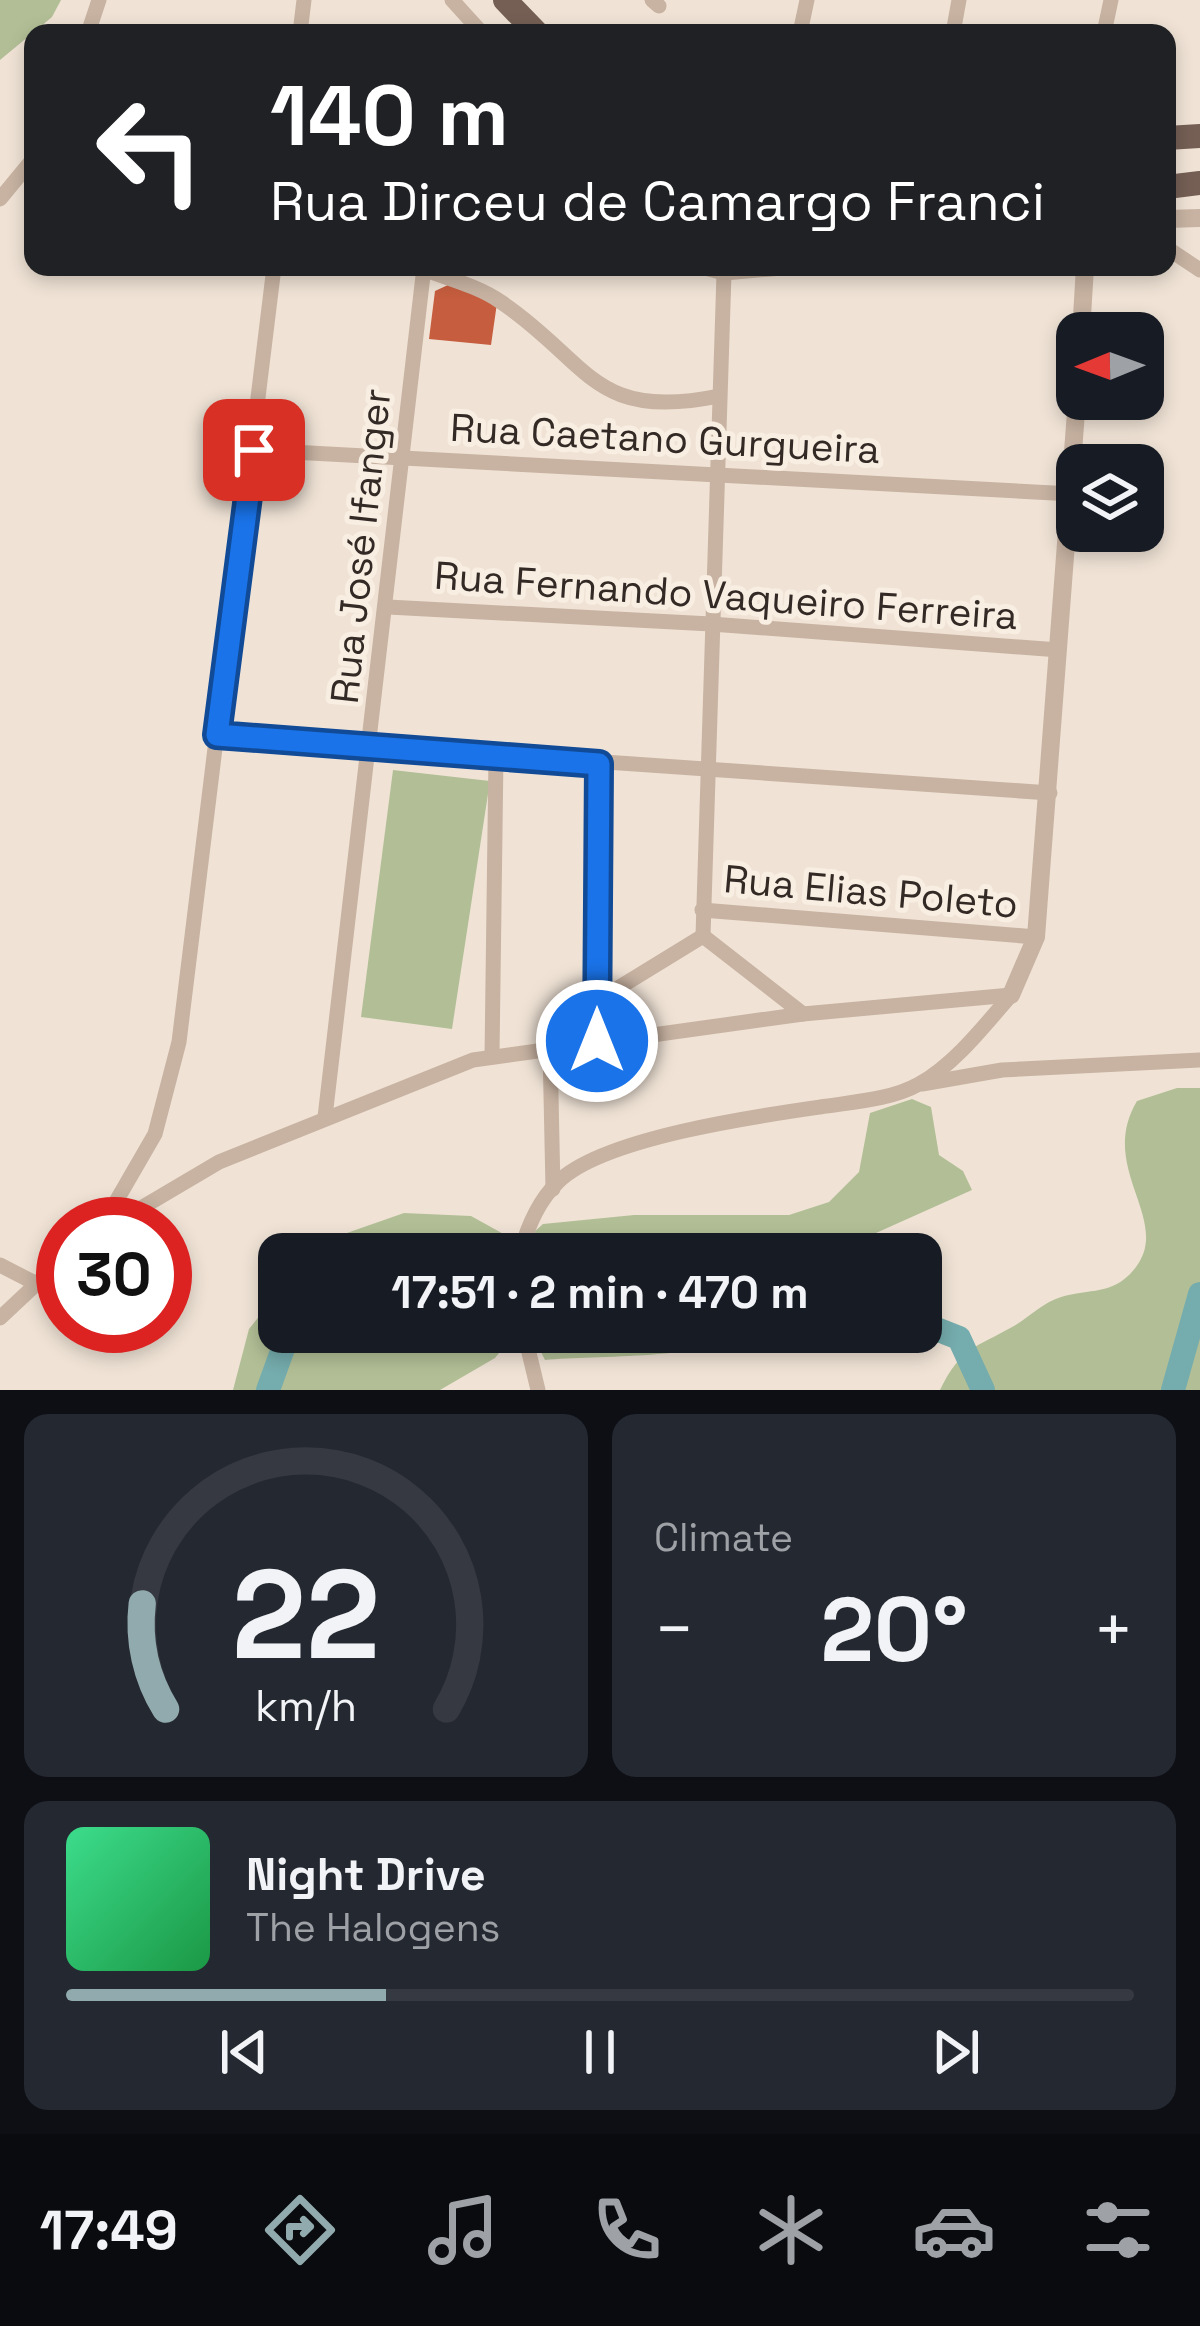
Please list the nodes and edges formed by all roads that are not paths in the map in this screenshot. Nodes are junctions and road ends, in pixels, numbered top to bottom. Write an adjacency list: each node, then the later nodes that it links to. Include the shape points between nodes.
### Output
1 (452, 0): 3 (street)
2 (505, 0): 4 (main road)
3 (474, 24)
4 (528, 24)
5 (24, 170): 6 (street)
6 (0, 199)
7 (273, 276): 14 (street)
8 (423, 276): 15 (street, Rua José Ifanger)
9 (442, 276): 13 (street, Rua Caetano Gurgueira, via 499,301 625,399 674,405)
10 (724, 276): 13 (street, Rua Elias Poleto)
11 (1085, 276): 12 (street)
12 (1083, 312)
13 (719, 396): 16 (street, Rua Elias Poleto)
14 (254, 450): 15 (street, Rua Caetano Gurgueira); 22 (street)
15 (404, 456): 16 (street, Rua Caetano Gurgueira); 19 (street, Rua José Ifanger)
16 (715, 476): 17 (street, Rua Caetano Gurgueira); 20 (street, Rua Elias Poleto)
17 (1056, 493)
18 (1068, 552): 21 (street)
19 (388, 607): 20 (street, Rua Fernando Vaqueiro Ferreira); 23 (street, Rua José Ifanger)
20 (712, 624): 21 (street, Rua Fernando Vaqueiro Ferreira); 26 (street, Rua Elias Poleto)
21 (1060, 650): 27 (street)
22 (217, 735): 23 (street); 41 (street, via 166,1105)
23 (370, 750): 24 (street); 39 (street, Rua José Ifanger)
24 (496, 755): 25 (street); 36 (street)
25 (599, 764): 26 (street); 32 (street)
26 (708, 770): 27 (street); 28 (street, Rua Elias Poleto)
27 (1050, 793): 30 (street)
28 (702, 910): 29 (street, Rua Elias Poleto); 30 (street, Rua Elias Poleto)
29 (703, 936): 32 (street); 33 (street)
30 (1036, 937): 31 (street)
31 (1011, 995): 33 (street); 38 (street)
32 (597, 1001): 34 (street)
33 (803, 1014): 34 (street)
34 (597, 1041): 35 (street)
35 (550, 1048): 36 (street); 40 (street)
36 (492, 1056): 39 (street)
37 (1200, 1060): 38 (street, via 1002,1070)
38 (918, 1085): 40 (street, via 598,1157)
39 (325, 1117): 42 (street)
40 (553, 1189): 43 (street)
41 (120, 1197)
42 (160, 1197)
43 (531, 1233)
44 (0, 1265): 45 (street)
45 (35, 1283): 46 (street)
46 (0, 1318)
47 (529, 1353): 48 (street)
48 (538, 1390)

